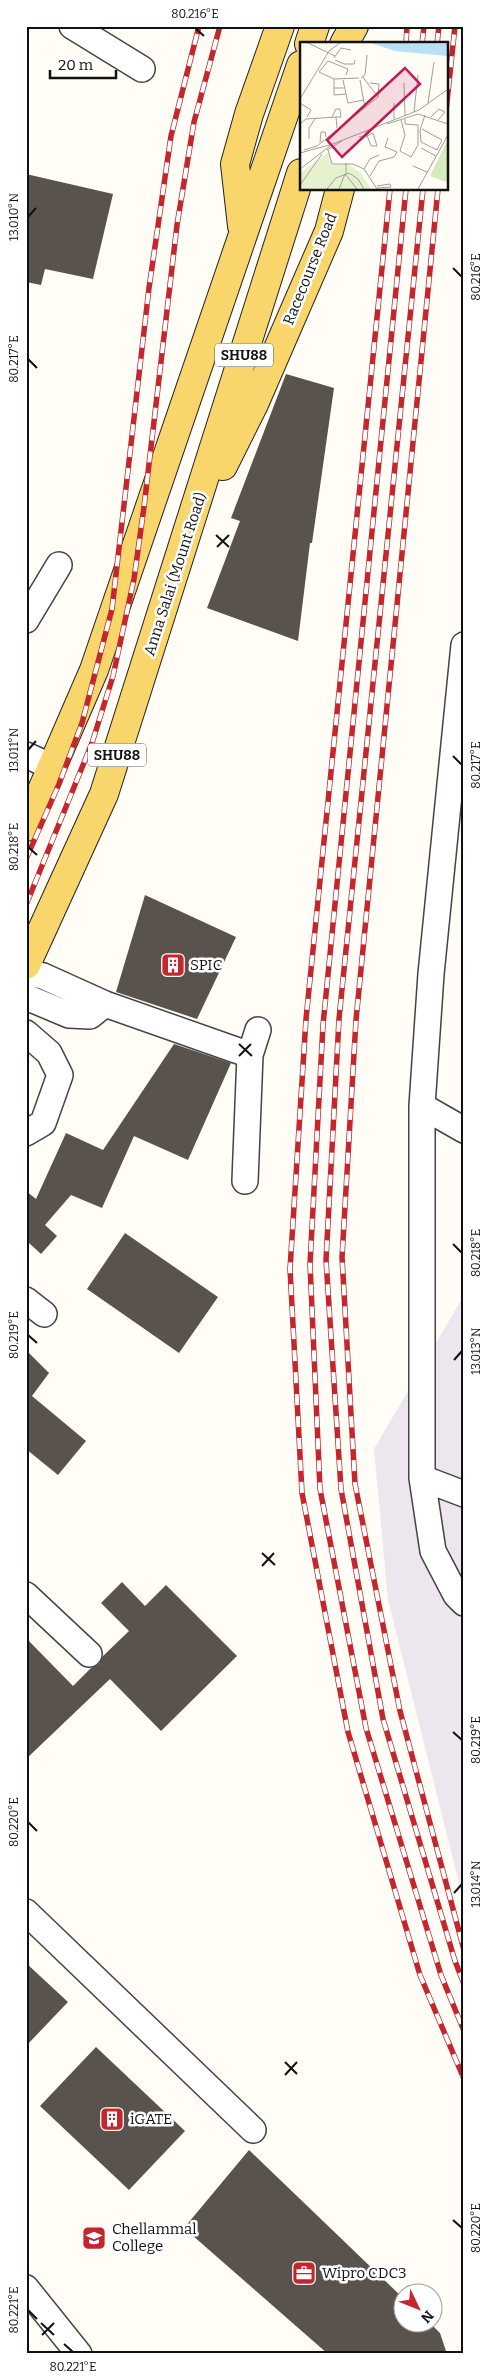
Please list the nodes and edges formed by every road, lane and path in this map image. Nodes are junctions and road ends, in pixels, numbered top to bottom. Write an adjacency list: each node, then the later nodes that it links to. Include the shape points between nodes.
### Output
1 (72, 26): 10 (street)
2 (280, 26): 13 (main road, via 235,164)
3 (315, 26): 6 (main road)
4 (354, 26): 7 (main road)
5 (367, 26): 8 (main road)
6 (310, 42)
7 (345, 42)
8 (366, 42)
9 (300, 67): 13 (main road, SHU88)
10 (142, 69)
11 (300, 176): 14 (main road, Anna Salai (Mount Road) / SHU88)
12 (340, 190): 14 (main road, Racecourse Road, via 329,231 254,404)
13 (243, 232): 19 (main road, SHU88, via 97,661)
14 (187, 536): 21 (main road, Anna Salai (Mount Road) / SHU88, via 104,794)
15 (60, 565): 16 (street)
16 (26, 620)
17 (464, 645): 28 (street, via 431,974)
18 (26, 756): 19 (street)
19 (52, 767): 20 (main road, SHU88)
20 (26, 827)
21 (26, 965)
22 (26, 972): 24 (street, via 43,976)
23 (26, 997): 24 (street, via 69,1014 90,1016)
24 (105, 1004): 27 (street)
25 (258, 1030): 27 (street)
26 (26, 1033): 30 (street, via 49,1053 60,1075 43,1123)
27 (250, 1055): 31 (street)
28 (422, 1106): 29 (street); 32 (street)
29 (464, 1130)
30 (26, 1133)
31 (245, 1181)
32 (422, 1478): 33 (street); 35 (street, via 433,1551 456,1595)
33 (464, 1494)
34 (26, 1595): 36 (street)
35 (464, 1603)
36 (89, 1654)
37 (26, 1912): 38 (street)
38 (253, 2130)
39 (26, 2288): 40 (street)
40 (79, 2354)

